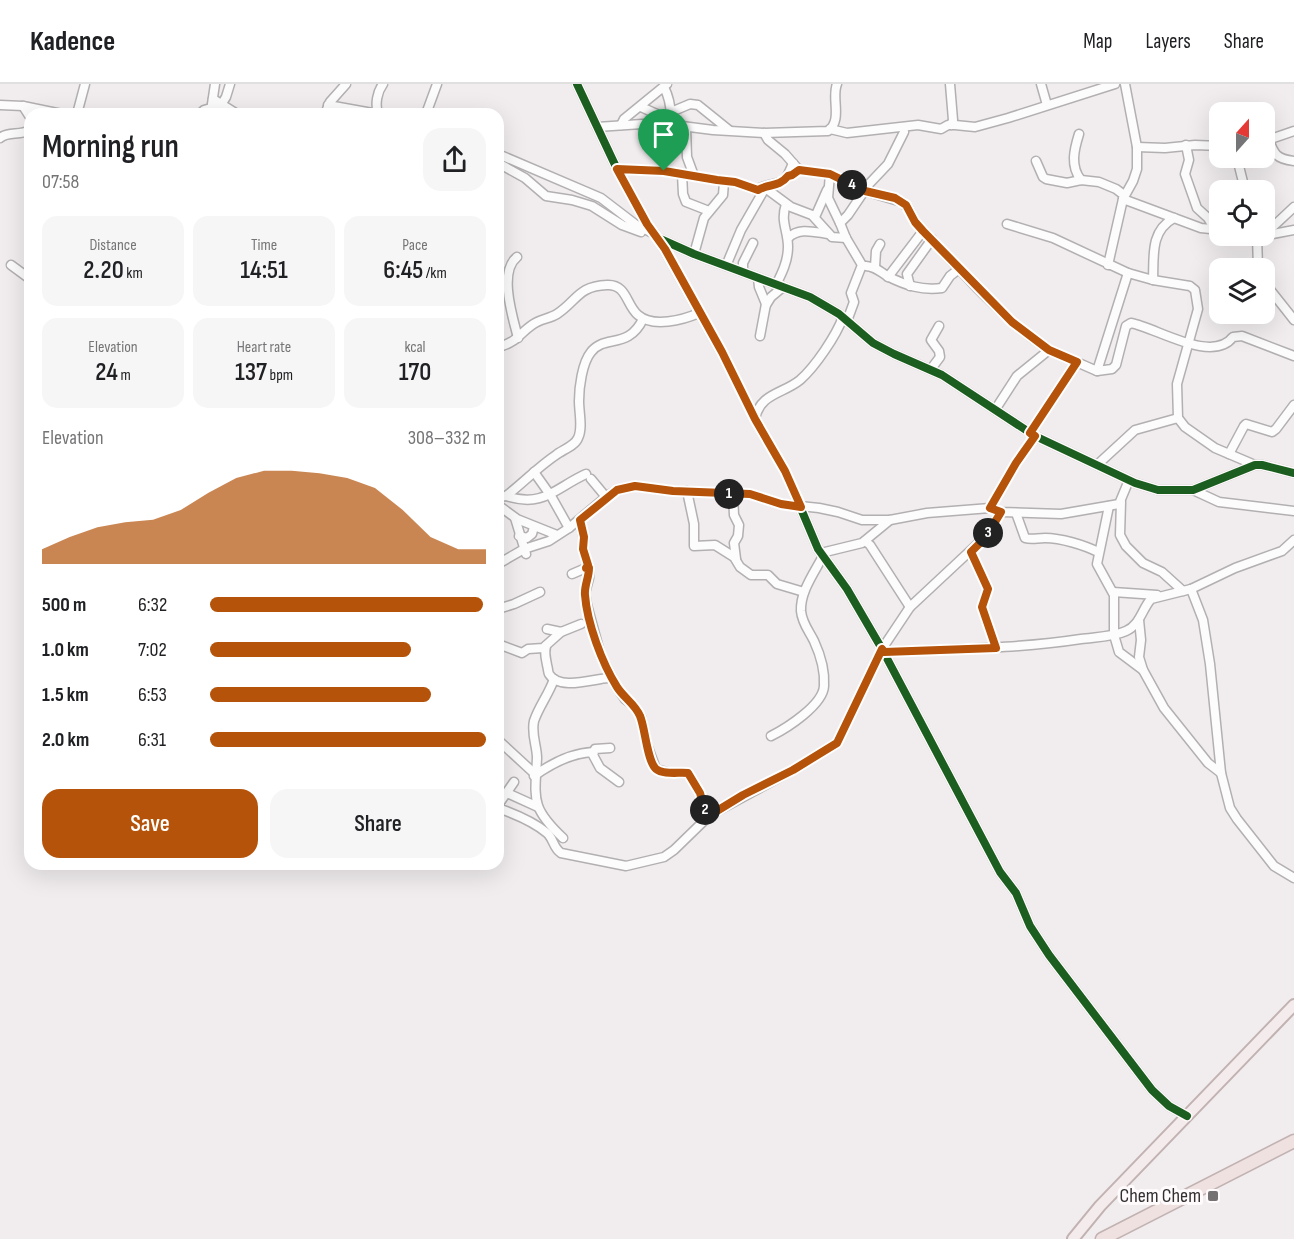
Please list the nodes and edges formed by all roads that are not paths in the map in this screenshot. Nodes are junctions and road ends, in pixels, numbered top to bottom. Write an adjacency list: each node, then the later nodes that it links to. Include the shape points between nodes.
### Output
1 (85, 84): 21 (street)
2 (215, 84): 15 (street)
3 (230, 84): 17 (street)
4 (346, 84): 24 (street)
5 (383, 84): 25 (street)
6 (577, 84): 31 (street)
7 (837, 84): 33 (street)
8 (950, 84): 30 (street)
9 (1041, 84): 14 (street)
10 (1115, 84): 14 (street, via 1059,103)
11 (1125, 84): 44 (street)
12 (665, 85): 19 (street); 27 (street)
13 (435, 86): 26 (street)
14 (1046, 101): 30 (street, via 989,124)
15 (212, 104): 17 (street); 22 (street)
16 (0, 105): 18 (street)
17 (221, 105): 23 (street)
18 (23, 106): 20 (street)
19 (641, 107): 28 (street); 29 (street)
20 (33, 108)
21 (79, 108)
22 (207, 108)
23 (226, 108)
24 (328, 108)
25 (376, 108)
26 (428, 108)
27 (671, 112): 29 (street); 34 (street, via 698,105)
28 (621, 125): 29 (street); 31 (street)
29 (670, 125): 32 (street)
30 (951, 125): 33 (street, via 941,129 918,125 847,134)
31 (597, 127): 51 (street)
32 (686, 127): 34 (street); 54 (street, via 687,157)
33 (831, 129): 38 (street)
34 (733, 131): 38 (street)
35 (1294, 131): 40 (street)
36 (904, 132): 59 (street, via 888,164)
37 (24, 133): 41 (street)
38 (764, 133): 50 (street)
39 (1079, 134): 55 (street, via 1074,157)
40 (1275, 137)
41 (0, 138)
42 (1186, 145): 43 (street); 44 (street); 66 (street, via 1189,162 1185,174 1197,208)
43 (1209, 146)
44 (1137, 147): 60 (street, via 1136,174)
45 (1275, 154): 48 (street)
46 (504, 157): 75 (street, via 601,198)
47 (1036, 161): 55 (street, via 1044,179 1067,183)
48 (1294, 161)
49 (504, 166): 75 (street, via 546,196 592,206 622,225)
50 (796, 166): 53 (street); 58 (street, via 781,183)
51 (617, 169): 52 (street); 75 (street)
52 (682, 174): 54 (street); 63 (street, via 685,200)
53 (830, 174): 57 (street); 59 (street)
54 (694, 176): 56 (street)
55 (1081, 180): 60 (street, via 1106,184)
56 (724, 182): 58 (street); 63 (street, via 723,195)
57 (828, 189): 64 (street); 67 (street, via 829,202)
58 (761, 190): 61 (street, via 772,192); 85 (street)
59 (865, 191): 67 (street); 71 (street, via 902,202)
60 (1124, 197): 65 (street); 84 (street)
61 (786, 204): 64 (street); 76 (street, via 782,220)
62 (1294, 207): 69 (street)
63 (709, 211): 81 (street)
64 (815, 218): 73 (street)
65 (1174, 218): 70 (street); 92 (street, via 1165,223 1155,238)
66 (1209, 219)
67 (840, 223): 77 (street)
68 (1007, 224): 84 (street, via 1062,242)
69 (1275, 224)
70 (1209, 229)
71 (923, 231): 78 (street); 90 (street)
72 (1294, 231): 74 (street)
73 (828, 234): 76 (street, via 802,231); 77 (street)
74 (1275, 234)
75 (656, 237): 81 (street); 97 (street)
76 (788, 238): 93 (street)
77 (846, 238): 99 (street, via 862,265 851,292 854,302)
78 (932, 239): 86 (street); 94 (street, via 907,274)
79 (753, 243): 87 (street)
80 (880, 244): 90 (street, via 870,266)
81 (694, 254): 85 (street)
82 (517, 257): 103 (street, via 509,268 508,297)
83 (11, 265): 89 (street)
84 (1108, 265): 88 (street)
85 (726, 266): 87 (street)
86 (959, 269): 94 (street, via 942,288); 106 (street, via 1012,322)
87 (743, 272): 91 (street)
88 (1128, 273): 92 (street); 110 (street)
89 (24, 275)
90 (888, 276): 94 (street)
91 (758, 278): 93 (street); 96 (street)
92 (1153, 280): 104 (street, via 1195,290 1198,309)
93 (780, 286): 96 (street); 99 (street, via 810,297)
94 (910, 286)
95 (1275, 296): 100 (street)
96 (766, 306): 102 (street)
97 (699, 313): 98 (street, via 680,321); 114 (street)
98 (643, 319): 103 (street, via 622,290 606,285 578,294 559,313 535,323); 119 (street, via 630,336 591,351 581,385 579,437)
99 (845, 319): 109 (street, via 883,349); 114 (street, via 812,366 795,383 768,397)
100 (1294, 320)
101 (939, 326): 109 (street, via 932,340 940,357)
102 (760, 336)
103 (518, 338): 105 (street)
104 (1190, 344): 107 (street, via 1221,346 1242,336); 110 (street, via 1129,324 1116,365); 113 (street, via 1177,384)
105 (504, 345)
106 (1049, 350): 108 (street); 112 (street, via 1017,376)
107 (1294, 356)
108 (1077, 362): 110 (street); 115 (street)
109 (931, 369): 112 (street)
110 (1097, 371)
111 (1294, 405): 116 (street, via 1274,431 1246,424)
112 (996, 410): 115 (street)
113 (1178, 418): 116 (street, via 1185,428); 117 (street, via 1135,430)
114 (755, 419): 131 (street)
115 (1033, 434): 117 (street); 133 (street)
116 (1229, 454): 118 (street)
117 (1097, 465): 121 (street)
118 (1255, 465): 120 (street); 122 (street)
119 (534, 472): 125 (street); 127 (street)
120 (1294, 473)
121 (1129, 480): 122 (street, via 1158,490); 128 (street)
122 (1193, 490): 134 (street, via 1219,502)
123 (687, 491): 124 (street); 126 (street, via 635,486); 150 (street, via 694,546 713,544)
124 (733, 494): 131 (street, via 757,495); 150 (street, via 734,515 739,525 734,543)
125 (551, 496): 126 (street, via 568,482 588,477); 129 (street); 140 (street)
126 (606, 497): 138 (street)
127 (504, 500)
128 (1121, 502): 130 (street); 154 (street, via 1120,535 1126,546 1143,563)
129 (504, 503)
130 (1109, 506): 136 (street, via 1061,514); 148 (street)
131 (801, 507): 139 (street, via 862,520); 149 (street)
132 (504, 508): 137 (street)
133 (990, 508): 135 (street); 139 (street)
134 (1294, 511)
135 (1001, 512): 136 (street); 147 (street)
136 (1016, 513): 148 (street, via 1025,538 1046,538)
137 (515, 518): 141 (street); 143 (street)
138 (580, 520): 140 (street); 152 (street)
139 (891, 520): 145 (street)
140 (569, 528): 142 (street)
141 (536, 530): 142 (street); 143 (street, via 527,538)
142 (557, 535): 146 (street)
143 (519, 536): 146 (street)
144 (1294, 540): 154 (street, via 1282,551)
145 (865, 541): 149 (street); 160 (street)
146 (525, 552): 151 (street)
147 (971, 552): 160 (street); 168 (street, via 988,589 982,607)
148 (1098, 552): 157 (street, via 1098,569)
149 (822, 554): 156 (street); 169 (street)
150 (736, 559): 156 (street, via 751,575 768,575 777,584)
151 (504, 561)
152 (587, 567): 153 (street); 187 (street, via 586,605 602,656 616,686 641,717 653,765 660,771 688,773 700,793)
153 (572, 573)
154 (1187, 590): 158 (street); 177 (street, via 1202,614)
155 (540, 592): 159 (street)
156 (804, 592): 173 (street, via 801,611 820,658 824,687 812,706)
157 (1113, 592): 158 (street); 165 (street)
158 (1164, 596): 161 (street, via 1149,602)
159 (504, 607)
160 (910, 607): 169 (street)
161 (1139, 620): 165 (street); 170 (street, via 1139,659)
162 (581, 624): 164 (street)
163 (547, 629): 164 (street)
164 (561, 632): 167 (street)
165 (1114, 635): 168 (street); 170 (street, via 1120,653)
166 (504, 646): 167 (street, via 520,653)
167 (546, 646): 172 (street, via 548,672)
168 (996, 648): 169 (street)
169 (883, 650): 187 (street, via 837,743); 191 (street, via 1035,934 1152,1090 1169,1106)
170 (1143, 670): 177 (street, via 1164,708 1208,764)
171 (608, 678): 172 (street, via 568,684)
172 (554, 679): 178 (street, via 534,723)
173 (771, 736)
174 (504, 746): 178 (street)
175 (610, 748): 176 (street, via 598,747)
176 (593, 752): 178 (street, via 554,762); 180 (street, via 598,765)
177 (1221, 773): 189 (street, via 1233,813 1274,866)
178 (535, 775): 181 (street)
179 (514, 782): 182 (street)
180 (619, 782)
181 (534, 789): 184 (street, via 531,797); 185 (street)
182 (507, 793): 183 (street); 184 (street)
183 (504, 798)
184 (523, 800): 185 (street)
185 (538, 807): 188 (street)
186 (504, 810): 187 (street, via 548,833 561,853 626,866 664,857)
187 (707, 817)
188 (563, 838)
189 (1294, 878)
190 (1294, 1005): 191 (main road)
191 (1188, 1116): 193 (main road)
192 (1294, 1141): 194 (highway)
193 (1073, 1239)
194 (1102, 1239)

